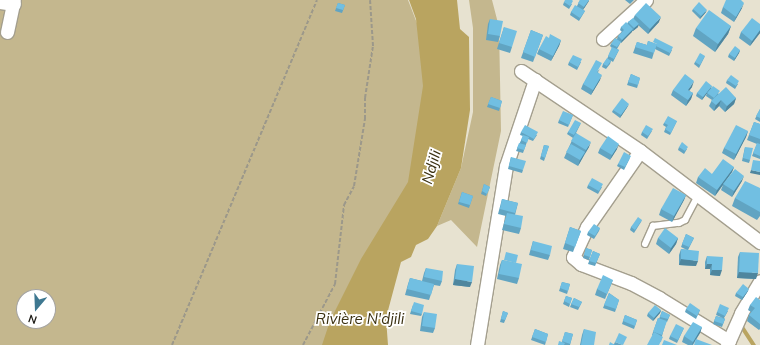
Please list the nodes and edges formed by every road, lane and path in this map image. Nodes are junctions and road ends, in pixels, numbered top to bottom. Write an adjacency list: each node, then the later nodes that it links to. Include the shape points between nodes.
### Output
1 (317, 0): 16 (path)
2 (370, 0): 17 (path, via 373,46 365,98 365,119 354,186 344,205 335,284)
3 (646, 0): 7 (street)
4 (0, 2): 5 (street)
5 (14, 2): 6 (street)
6 (7, 32)
7 (603, 39)
8 (521, 70): 9 (street)
9 (535, 80): 10 (street); 18 (street, via 506,166)
10 (640, 151): 11 (street); 15 (street, via 587,227 573,257 581,264 631,283 660,298)
11 (698, 196): 12 (street); 13 (lane, via 685,220 653,226)
12 (760, 242)
13 (645, 244)
14 (760, 281): 15 (street, via 741,313)
15 (728, 343)
16 (172, 345)
17 (303, 345)
18 (478, 345)

